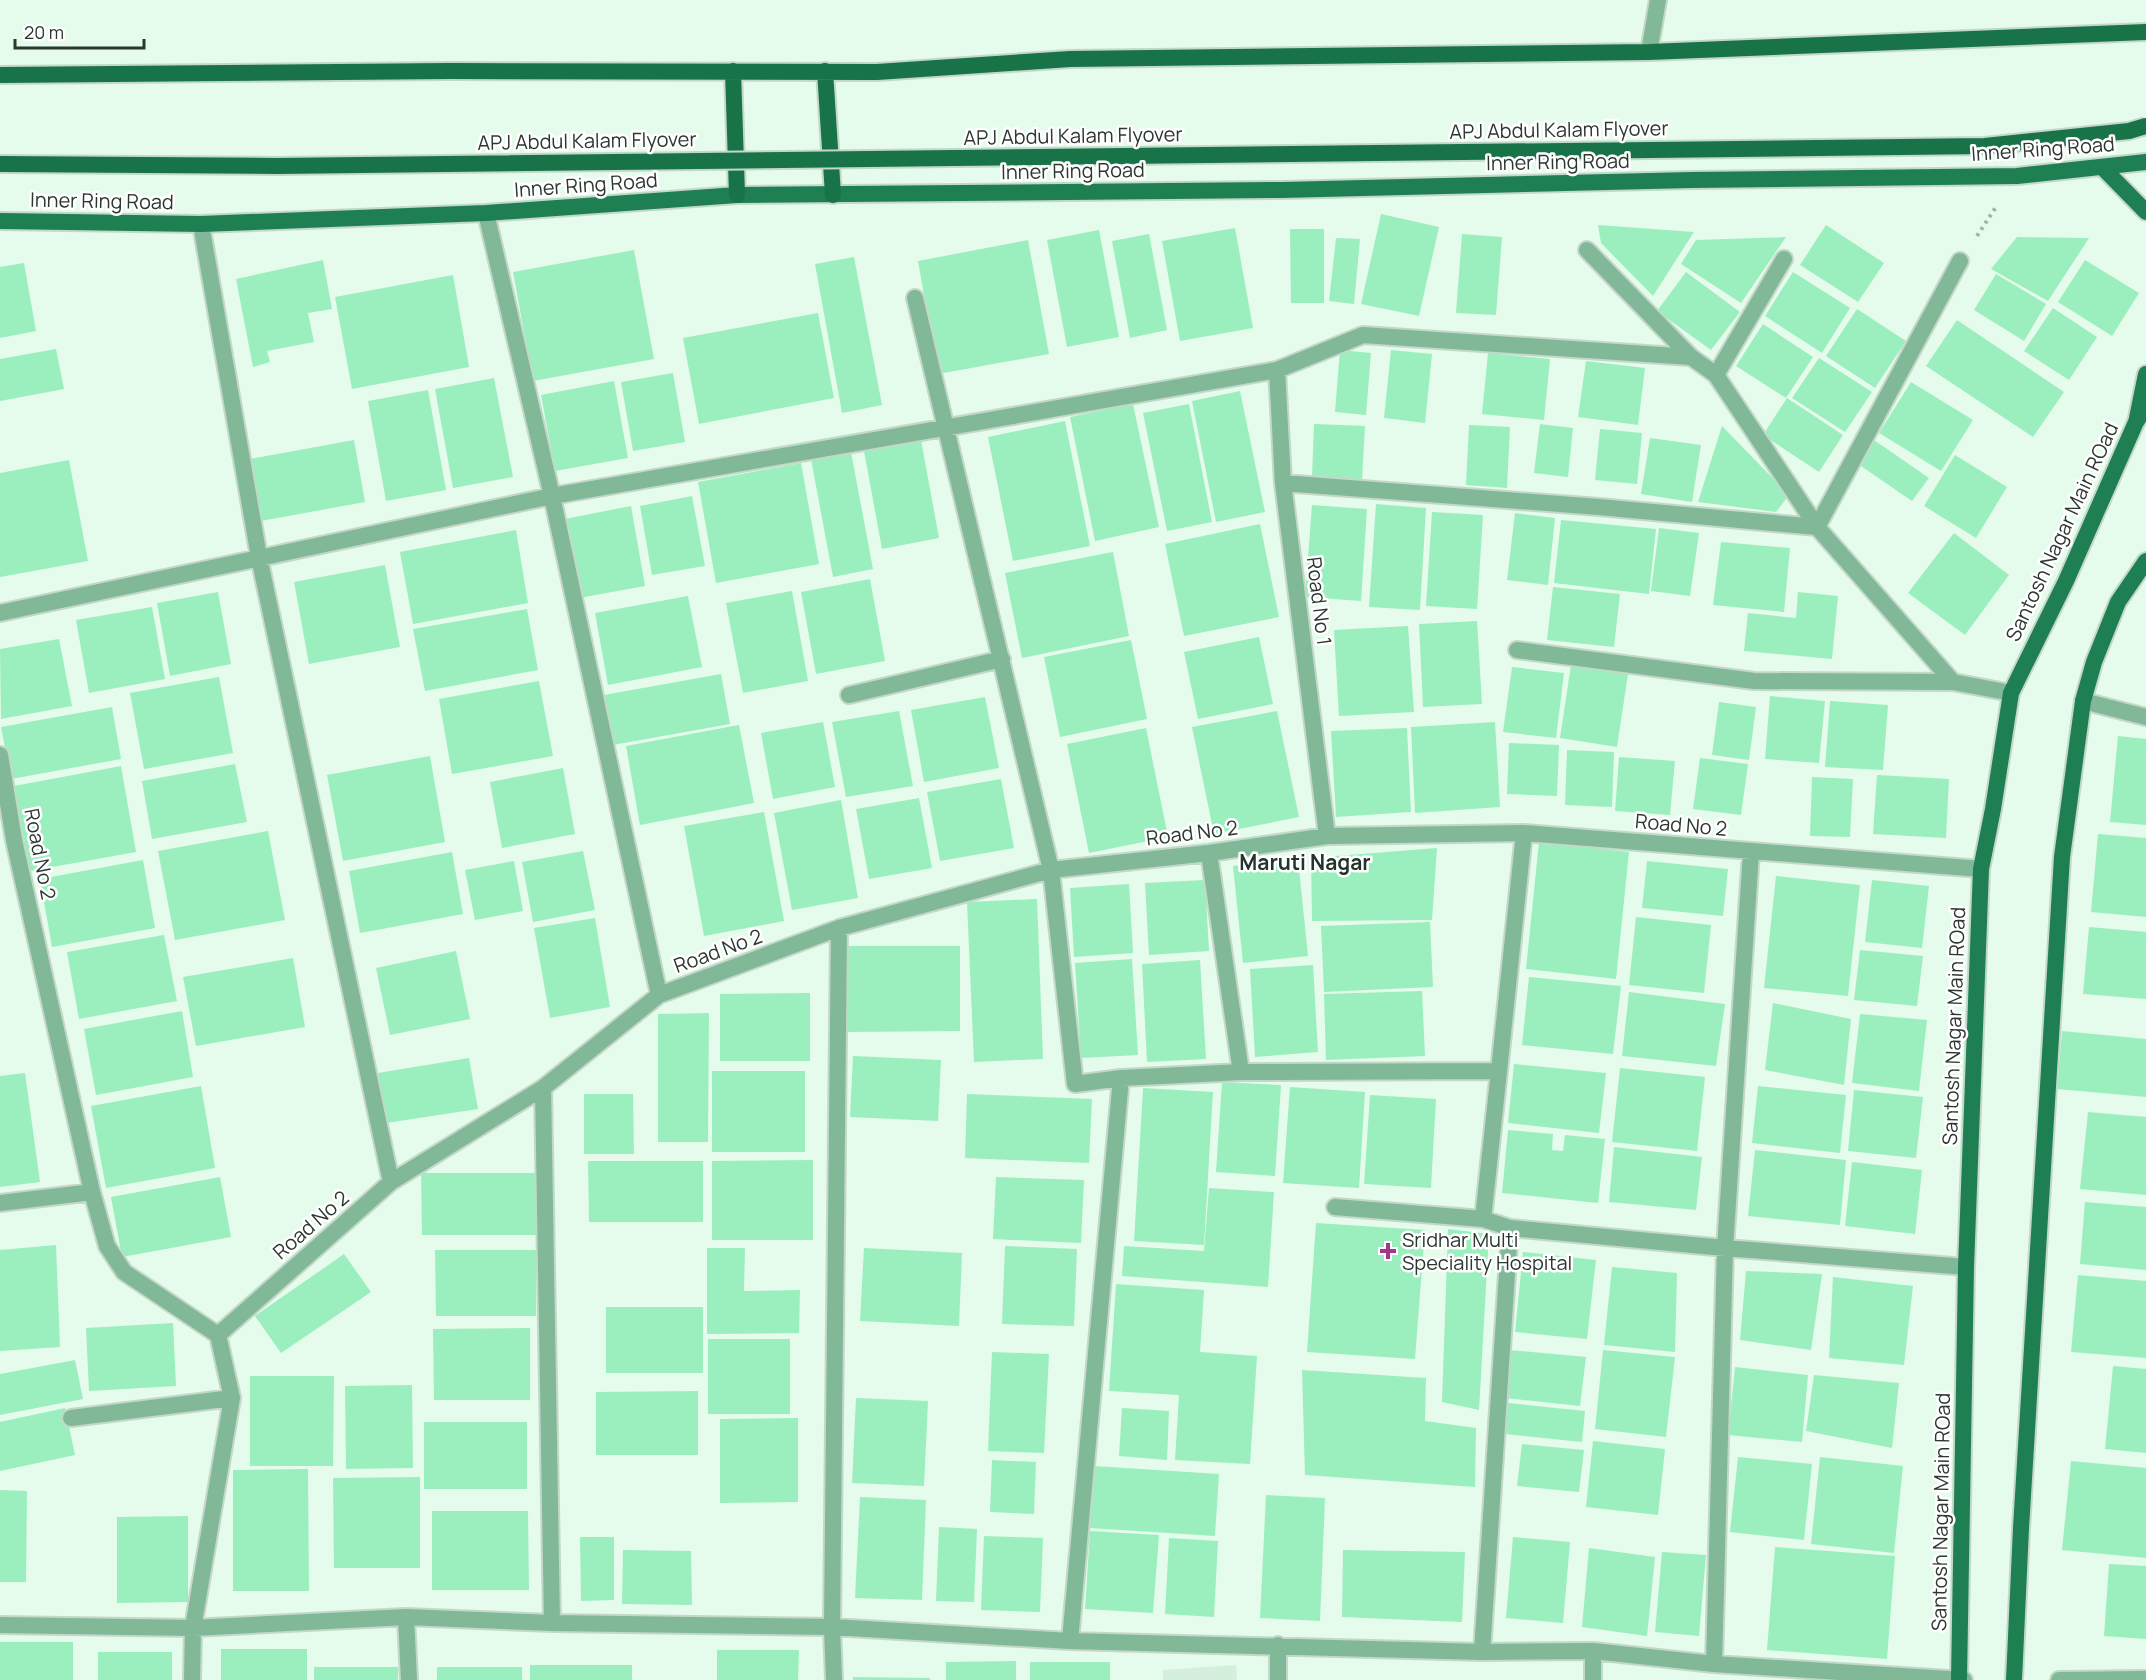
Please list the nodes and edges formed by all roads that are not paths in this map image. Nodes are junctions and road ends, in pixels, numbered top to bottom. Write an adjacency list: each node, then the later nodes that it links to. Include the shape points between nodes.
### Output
1 (1658, 0): 3 (street)
2 (2146, 32): 3 (highway)
3 (1649, 52): 5 (highway, via 1070,59 877,72)
4 (733, 71): 5 (highway); 6 (highway); 11 (highway)
5 (825, 71): 12 (highway)
6 (0, 75)
7 (2146, 126): 9 (highway, APJ Abdul Kalam Flyover, bridge, via 1985,146 277,166)
8 (2146, 162): 10 (main road, Inner Ring Road)
9 (0, 164)
10 (2102, 167): 12 (main road, Inner Ring Road, via 2017,176); 13 (main road)
11 (737, 195): 12 (main road, Inner Ring Road); 14 (main road, Inner Ring Road)
12 (833, 195)
13 (2146, 212)
14 (486, 213): 16 (main road, Inner Ring Road); 29 (street)
15 (0, 220): 16 (main road, Inner Ring Road)
16 (201, 224): 31 (street)
17 (1587, 250): 21 (street)
18 (1784, 260): 24 (street)
19 (1960, 261): 30 (street)
20 (915, 298): 27 (street)
21 (1691, 357): 22 (street, via 1364,335); 24 (street)
22 (1277, 370): 27 (street); 28 (street, Road No 1)
23 (2146, 374): 26 (main road)
24 (1716, 375): 30 (street)
25 (2146, 407): 26 (main road, Santosh Nagar Main ROad)
26 (2136, 422): 37 (main road, Santosh Nagar Main ROad, via 2066,581)
27 (947, 426): 29 (street); 35 (street)
28 (1283, 483): 30 (street); 43 (street, Road No 1)
29 (552, 496): 31 (street); 50 (street)
30 (1817, 527): 36 (street)
31 (259, 557): 33 (street); 55 (street)
32 (2146, 561): 39 (main road, via 2118,602)
33 (0, 613)
34 (1517, 650): 36 (street, via 1754,681)
35 (1002, 659): 38 (street); 48 (street)
36 (1953, 682): 37 (street)
37 (2010, 693): 47 (main road, Santosh Nagar Main ROad)
38 (849, 695)
39 (2083, 701): 40 (street); 83 (main road, via 2062,857)
40 (2146, 717)
41 (0, 755): 44 (street, Road No 2)
42 (1524, 833): 43 (street, Road No 2); 45 (street, Road No 2); 51 (street)
43 (1327, 836): 46 (street, Road No 2)
44 (7, 840): 56 (street, Road No 2)
45 (1751, 852): 47 (street, Road No 2); 61 (street)
46 (1209, 853): 48 (street, Road No 2); 52 (street)
47 (1981, 869): 62 (main road, Santosh Nagar Main ROad)
48 (1051, 870): 49 (street, Road No 2); 53 (street, via 1075,1084)
49 (839, 928): 50 (street, Road No 2); 69 (street)
50 (659, 995): 54 (street, Road No 2)
51 (1499, 1071): 52 (street); 59 (street)
52 (1241, 1072): 53 (street)
53 (1121, 1078): 71 (street)
54 (543, 1088): 55 (street, Road No 2); 67 (street)
55 (391, 1182): 63 (street, Road No 2)
56 (92, 1192): 57 (street); 63 (street, Road No 2, via 107,1246 124,1272)
57 (0, 1203)
58 (1335, 1208): 59 (street)
59 (1483, 1219): 60 (street)
60 (1510, 1228): 61 (street); 74 (street)
61 (1725, 1248): 62 (street); 75 (street)
62 (1966, 1267): 82 (main road, Santosh Nagar Main ROad)
63 (218, 1335): 64 (street)
64 (232, 1398): 65 (street); 70 (street)
65 (71, 1418)
66 (406, 1617): 67 (street); 70 (street); 78 (street)
67 (552, 1623): 69 (street)
68 (0, 1625): 70 (street)
69 (832, 1627): 71 (street); 79 (street)
70 (193, 1628): 77 (street)
71 (1070, 1641): 72 (street)
72 (1278, 1646): 74 (street); 80 (street)
73 (1593, 1651): 74 (street); 75 (street); 81 (street)
74 (1482, 1652)
75 (1714, 1664): 82 (street)
76 (2146, 1679): 84 (street)
77 (192, 1680)
78 (409, 1680)
79 (834, 1680)
80 (1278, 1680)
81 (1593, 1680)
82 (1961, 1680)
83 (2014, 1680)
84 (2059, 1680)

